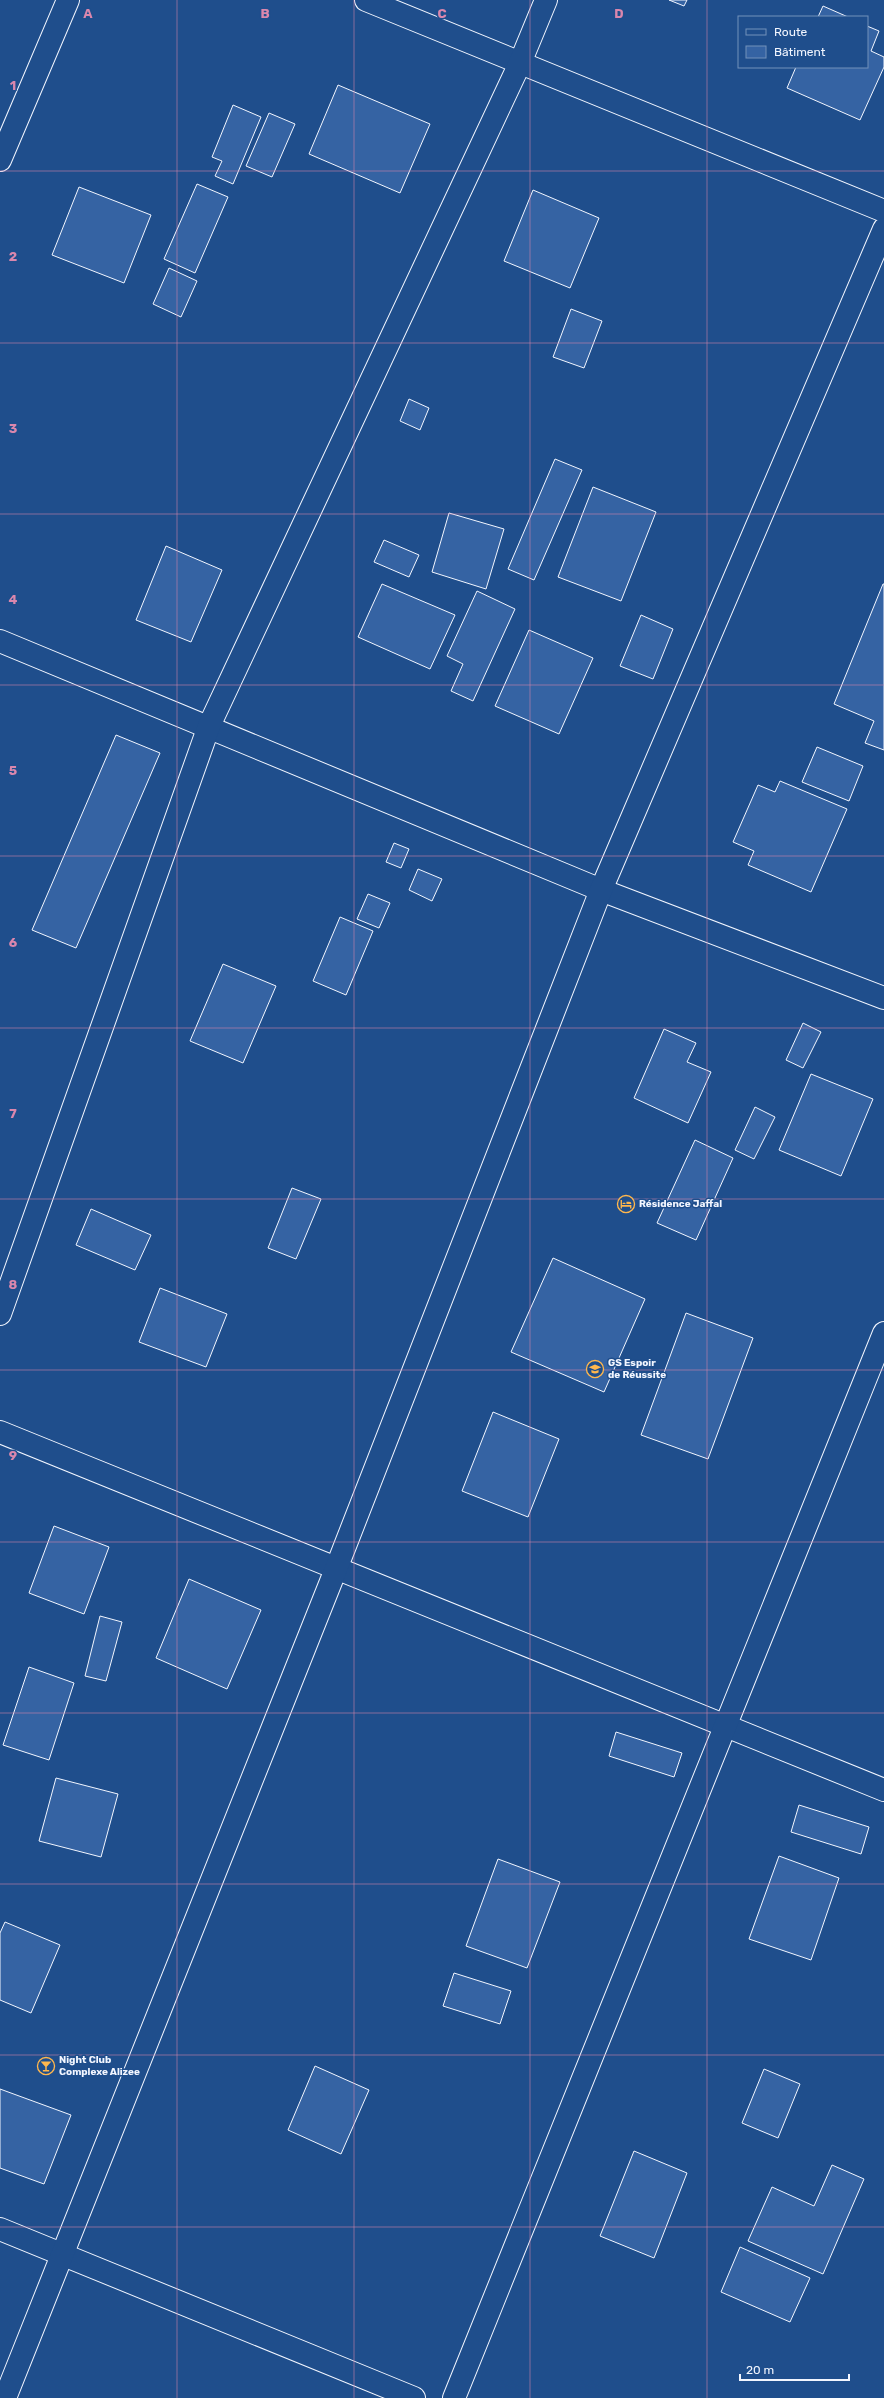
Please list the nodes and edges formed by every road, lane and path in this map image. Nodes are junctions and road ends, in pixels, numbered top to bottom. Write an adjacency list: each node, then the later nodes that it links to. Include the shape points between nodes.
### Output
1 (68, 0): 5 (street)
2 (366, 0): 4 (street)
3 (546, 0): 4 (street)
4 (520, 63): 6 (street); 9 (street)
5 (0, 160)
6 (884, 211)
7 (884, 229): 10 (street)
8 (0, 641): 9 (street)
9 (209, 726): 10 (street); 12 (street)
10 (601, 890): 11 (street); 15 (street)
11 (884, 998)
12 (0, 1314)
13 (884, 1334): 16 (street)
14 (0, 1432): 15 (street)
15 (336, 1569): 16 (street); 19 (street)
16 (725, 1726): 17 (street); 22 (street)
17 (884, 1790)
18 (0, 2229): 19 (street)
19 (63, 2254): 20 (street); 21 (street)
20 (5, 2398)
21 (414, 2398)
22 (454, 2398)

